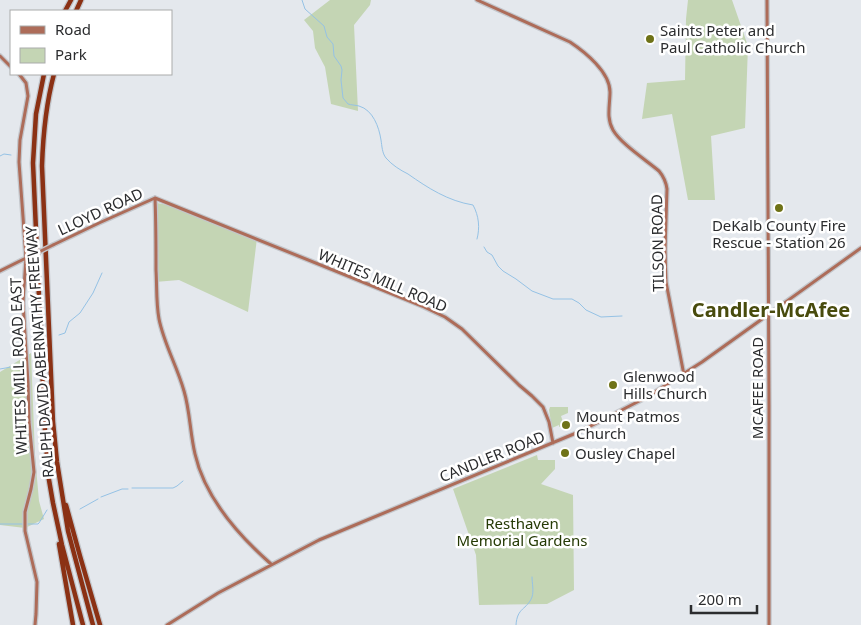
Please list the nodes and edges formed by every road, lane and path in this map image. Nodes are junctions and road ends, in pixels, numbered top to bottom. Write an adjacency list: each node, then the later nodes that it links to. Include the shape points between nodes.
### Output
1 (477, 0): 13 (street, TILSON ROAD, via 570,42 592,60 610,86 609,118 613,130 664,178 667,190 666,282)
2 (767, 0): 12 (street, MCAFEE ROAD)
3 (0, 56): 4 (street)
4 (10, 66)
5 (20, 75): 10 (street, via 28,91 19,153)
6 (44, 75): 16 (highway, RALPH DAVID ABERNATHY FREEWAY, via 34,128 33,176 45,432)
7 (54, 75): 15 (highway, RALPH DAVID ABERNATHY FREEWAY, via 44,128 42,166)
8 (155, 198): 10 (street, LLOYD ROAD, bridge); 14 (street, WHITES MILL ROAD, via 422,306 453,322 543,407); 17 (street, via 159,318 184,391 199,470 209,492 233,526)
9 (861, 248): 12 (street, CANDLER ROAD)
10 (28, 258): 11 (street, LLOYD ROAD); 18 (street, WHITES MILL ROAD EAST, via 24,317 34,472 24,512 25,532 38,582)
11 (0, 271)
12 (768, 315): 13 (street, CANDLER ROAD); 24 (street, MCAFEE ROAD)
13 (684, 375): 14 (street, CANDLER ROAD, via 628,407)
14 (553, 443): 17 (street, CANDLER ROAD, via 340,530)
15 (57, 462): 21 (highway, RALPH DAVID ABERNATHY FREEWAY, via 68,531); 22 (highway)
16 (53, 503): 19 (highway); 20 (highway, RALPH DAVID ABERNATHY FREEWAY)
17 (272, 564): 23 (street, CANDLER ROAD)
18 (34, 625)
19 (73, 625)
20 (83, 625)
21 (93, 625)
22 (100, 625)
23 (167, 625)
24 (769, 625)

